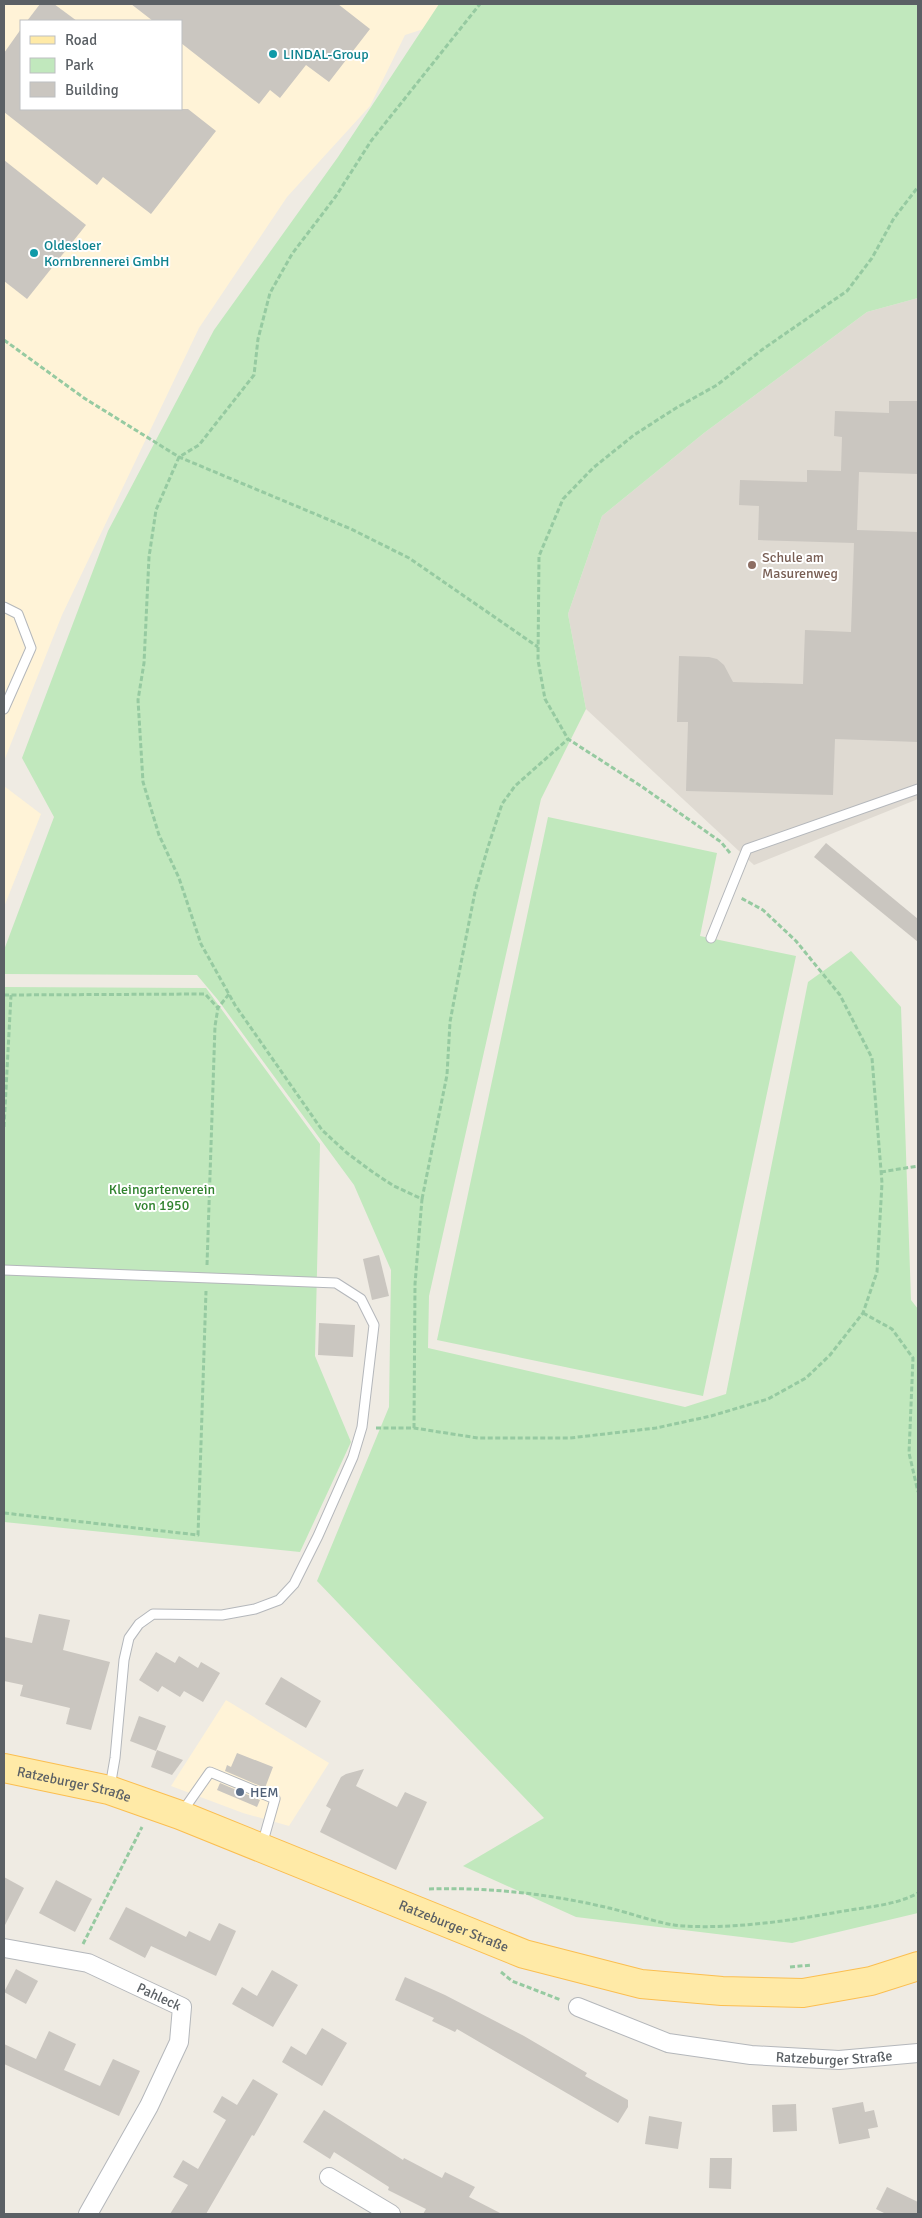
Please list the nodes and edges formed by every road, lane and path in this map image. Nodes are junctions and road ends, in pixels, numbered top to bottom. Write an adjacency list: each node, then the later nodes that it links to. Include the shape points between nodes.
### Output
1 (480, 4): 4 (path, via 371,141 336,196 292,254 270,293 258,339 254,375 199,445)
2 (918, 186): 6 (path, via 847,291 763,348 717,385 634,435 593,468 564,499 539,556)
3 (4, 340): 4 (path, via 84,398)
4 (179, 457): 6 (path, via 351,529 409,558); 13 (path, via 156,510 149,557 144,663 138,700 143,782 159,835 179,878 201,944)
5 (4, 607): 7 (lane, via 18,614 31,648)
6 (538, 648): 8 (path, via 545,699)
7 (4, 709)
8 (568, 739): 10 (path, via 721,842); 21 (path, via 515,786 502,804 488,847 461,963 450,1022 447,1075)
9 (918, 789): 10 (lane, via 747,849)
10 (740, 865): 11 (lane)
11 (729, 892): 12 (lane); 20 (path, via 763,910 796,941 840,995 872,1058)
12 (711, 938)
13 (229, 994): 16 (path); 21 (path, via 322,1130 374,1173)
14 (4, 995): 15 (path)
15 (10, 995): 16 (path, via 205,994); 18 (path)
16 (218, 1008): 17 (path)
17 (215, 1026)
18 (4, 1127)
19 (918, 1166): 20 (path)
20 (881, 1172): 23 (path, via 877,1272)
21 (422, 1199): 25 (path, via 415,1284)
22 (4, 1270): 24 (lane, via 336,1283 361,1299 374,1325)
23 (863, 1313): 25 (path, via 830,1355 806,1378 768,1399 711,1416 656,1428 570,1438 478,1438); 26 (path, via 892,1329 913,1358 908,1453)
24 (362, 1427): 25 (path); 30 (lane, via 353,1457 318,1536 294,1584 279,1600 255,1609 222,1615 153,1614 139,1624 129,1638)
25 (414, 1428)
26 (918, 1492)
27 (4, 1513): 28 (path)
28 (198, 1536)
29 (4, 1768): 30 (main road, Ratzeburger Straße)
30 (110, 1790): 31 (main road, Ratzeburger Straße)
31 (180, 1815): 33 (main road, Ratzeburger Straße); 33 (lane, via 210,1772 274,1799)
32 (142, 1826): 37 (path)
33 (261, 1848): 39 (main road, Ratzeburger Straße, via 524,1954 642,1984 803,1994 871,1981)
34 (425, 1889): 35 (path, via 472,1887 536,1894 681,1926 742,1924 824,1915 904,1900)
35 (918, 1893)
36 (4, 1948): 37 (street, Pahleck)
37 (75, 1960): 45 (street, Pahleck, via 182,2007 179,2042 149,2106)
38 (813, 1965): 40 (path)
39 (918, 1966)
40 (786, 1967)
41 (498, 1970): 42 (path, via 512,1981)
42 (578, 2007): 43 (street, Ratzeburger Straße, via 668,2043 751,2055 839,2060)
43 (918, 2053)
44 (330, 2177): 46 (street)
45 (88, 2214)
46 (391, 2214)

